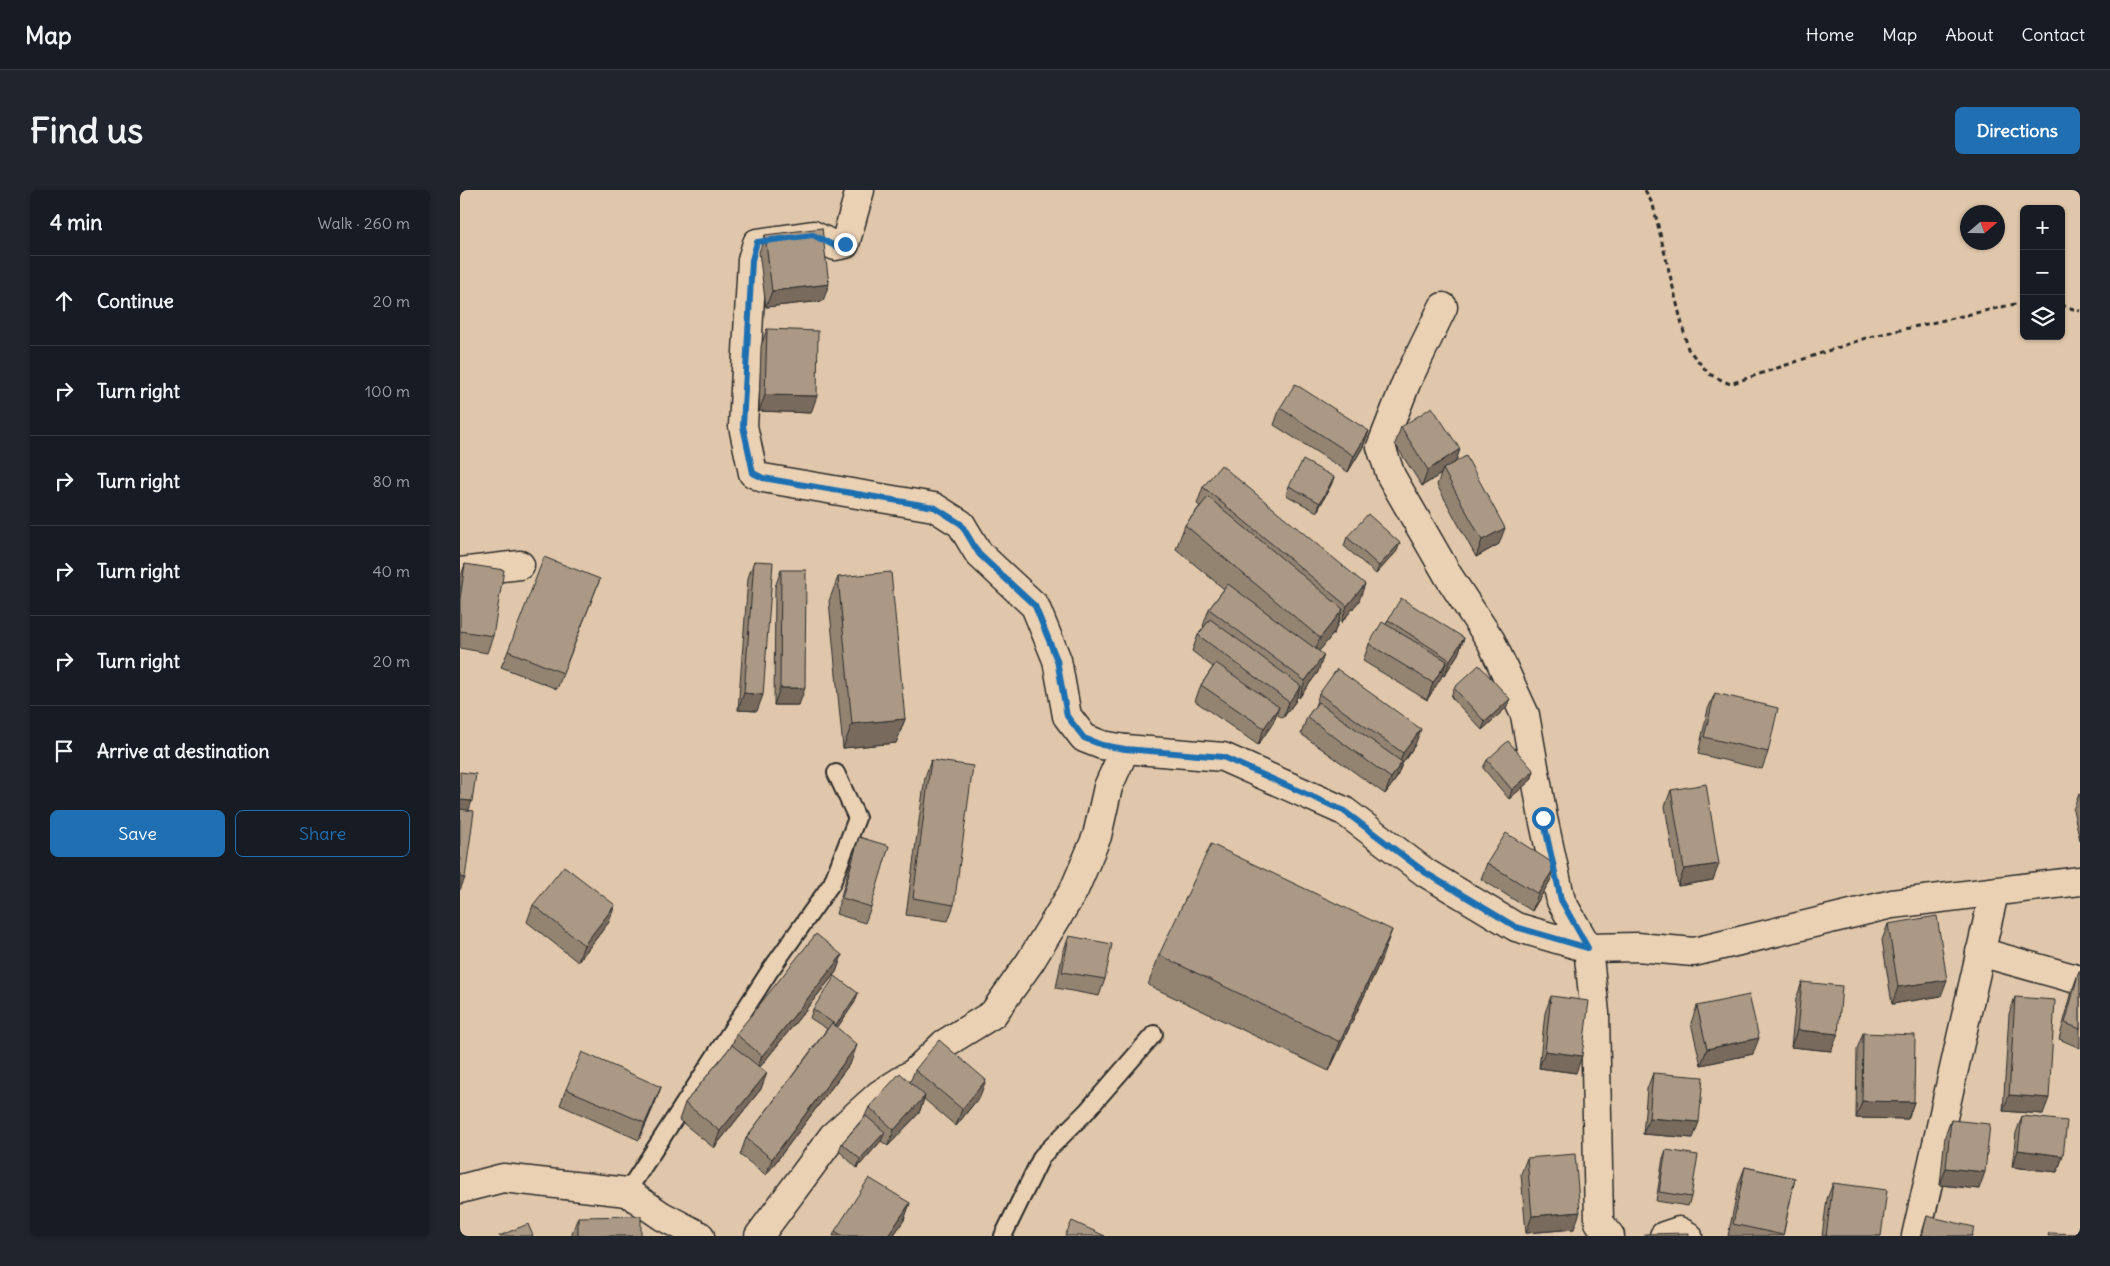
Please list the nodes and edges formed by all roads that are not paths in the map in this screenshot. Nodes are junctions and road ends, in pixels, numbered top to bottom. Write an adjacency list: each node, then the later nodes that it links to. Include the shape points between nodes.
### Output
1 (860, 190): 5 (street, via 845,244 835,246 813,235 757,242 752,260 743,426 753,473 763,478 934,507 961,524 979,554 1035,606 1057,660 1067,716 1084,738)
2 (1443, 307): 9 (street, via 1406,383 1381,447 1391,476 1449,577 1491,641 1525,715 1561,900)
3 (520, 565): 4 (street)
4 (460, 572)
5 (1125, 749): 9 (street, via 1223,757 1344,811 1426,873 1516,927); 16 (street, via 1108,787 1097,836 1074,890 1030,962 993,1014 944,1044 915,1072 880,1094 833,1136)
6 (836, 773): 14 (lane, via 857,818 832,883 769,972)
7 (2080, 881): 8 (street)
8 (1994, 893): 9 (street, via 1892,904 1694,952 1637,947); 10 (street)
9 (1588, 948): 18 (street, via 1595,1013 1599,1222)
10 (1980, 952): 11 (street); 21 (street)
11 (2080, 980)
12 (1154, 1034): 17 (lane, via 1086,1112 1042,1156)
13 (460, 1189): 14 (street, via 503,1178)
14 (627, 1192): 15 (street)
15 (700, 1236)
16 (759, 1236)
17 (1003, 1236)
18 (1610, 1236)
19 (1664, 1236): 20 (street, via 1679,1231)
20 (1688, 1236)
21 (1916, 1236)

